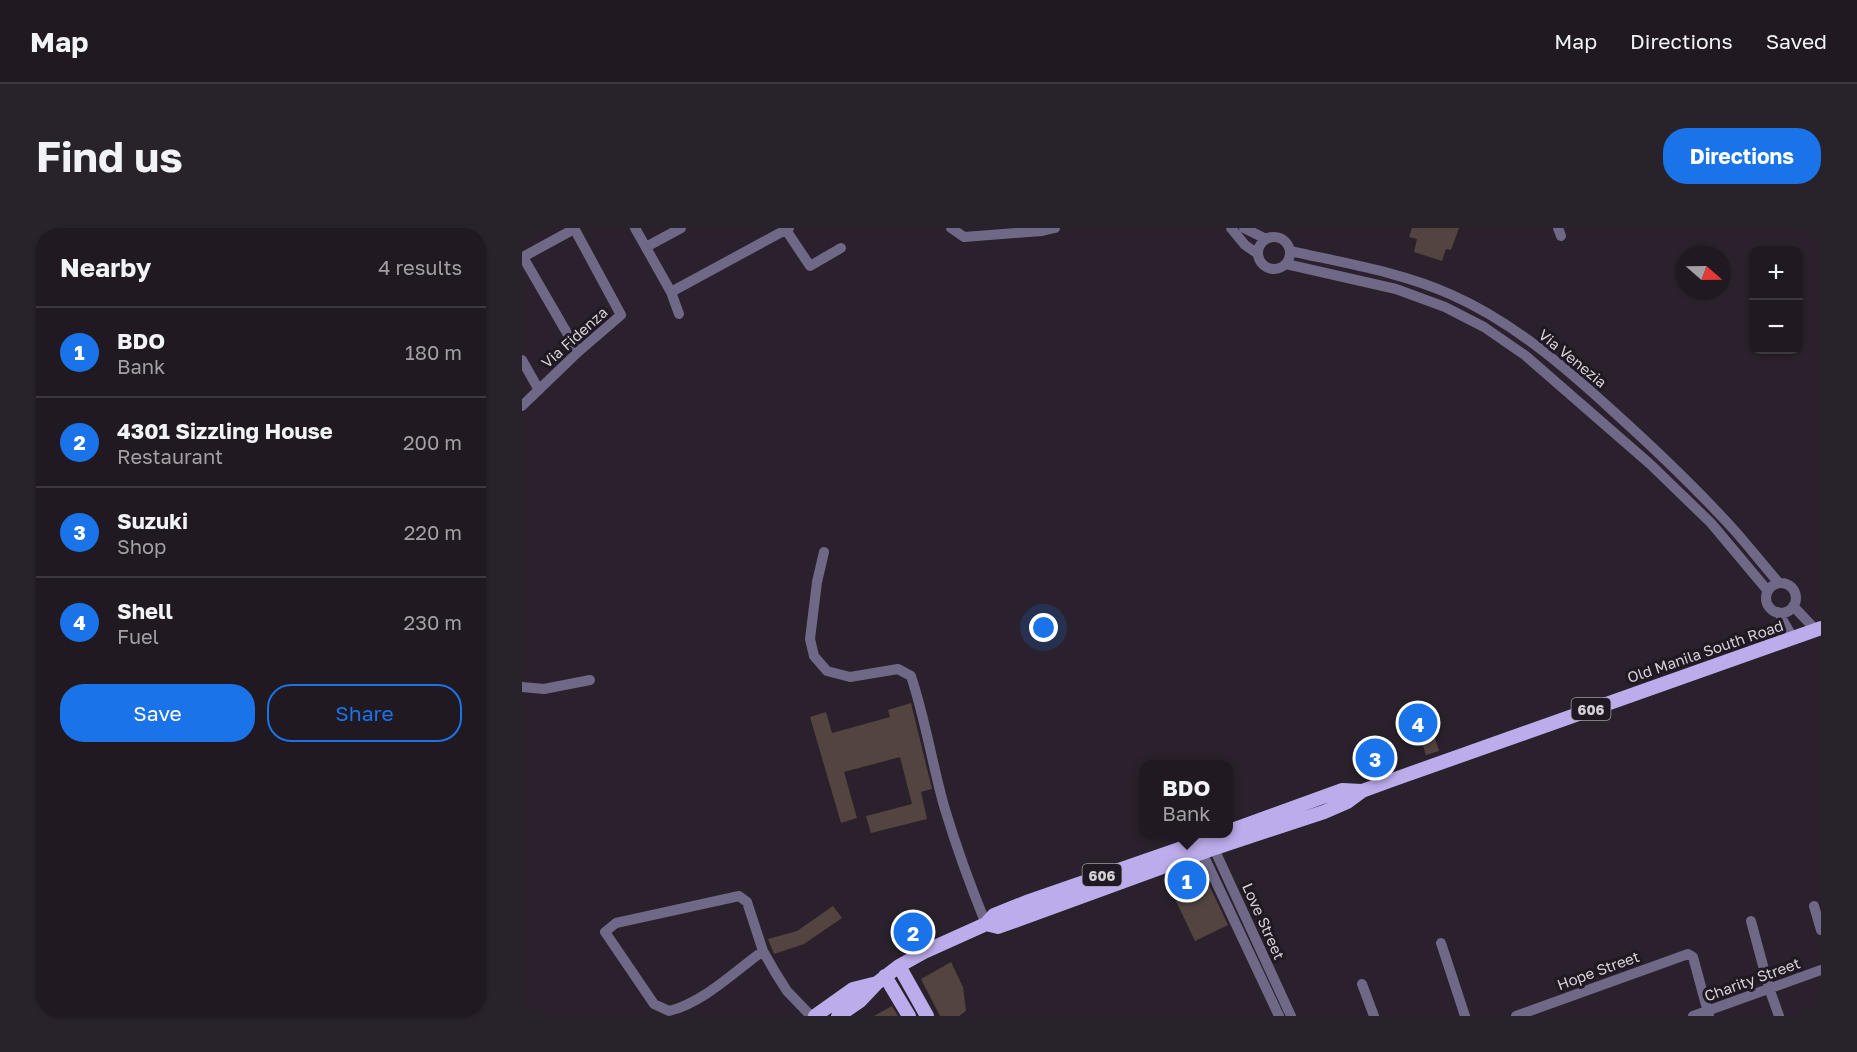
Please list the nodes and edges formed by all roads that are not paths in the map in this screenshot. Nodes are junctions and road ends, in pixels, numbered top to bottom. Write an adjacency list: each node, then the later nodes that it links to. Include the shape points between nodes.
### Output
1 (574, 228): 15 (street); 19 (street, Via Fidenza, via 621,315)
2 (635, 228): 11 (street)
3 (681, 228): 11 (street)
4 (951, 228): 9 (street, via 964,237)
5 (1055, 228): 9 (street)
6 (1231, 228): 14 (street)
7 (1244, 228): 10 (street)
8 (787, 229): 12 (street, via 810,266); 17 (street)
9 (1040, 230)
10 (1266, 239): 13 (street, via 1281,239); 14 (street)
11 (646, 247): 17 (street)
12 (841, 248)
13 (1290, 252): 16 (street); 24 (street, Via Venezia, via 1401,276 1490,314 1578,379 1659,453)
14 (1258, 254): 16 (street, via 1266,267 1276,269)
15 (523, 256): 19 (street)
16 (1286, 264): 25 (street, Via Venezia, via 1396,289 1484,327 1526,356 1650,464 1712,523)
17 (670, 292): 18 (street)
18 (679, 314)
19 (578, 352): 21 (street, Via Fidenza)
20 (522, 360): 21 (street)
21 (539, 390): 22 (street, Via Fidenza)
22 (522, 406)
23 (824, 552): 39 (street, via 810,639 814,656 827,671 850,677 898,669 911,676 944,806)
24 (1779, 583): 25 (street); 26 (street, via 1792,588)
25 (1768, 591): 27 (street, via 1767,604)
26 (1793, 606): 27 (street); 28 (street)
27 (1778, 612): 29 (street)
28 (1818, 629): 29 (main road, Old Manila South Road / 606)
29 (1793, 638): 32 (main road, Old Manila South Road / 606)
30 (590, 680): 31 (street, via 543,689)
31 (522, 687)
32 (1362, 790): 33 (main road, Old Manila South Road / 606, via 1342,790); 34 (main road, Old Manila South Road / 606, via 1324,812)
33 (1233, 830)
34 (1233, 837)
35 (1228, 838): 36 (main road, Old Manila South Road / 606)
36 (1210, 843): 39 (main road, Old Manila South Road / 606, via 1029,901 994,915); 53 (street, Love Street); 54 (street, Love Street)
37 (1814, 906): 40 (street)
38 (1751, 921): 47 (street)
39 (986, 924): 43 (main road, Old Manila South Road / 606)
40 (1821, 930)
41 (1441, 943): 56 (street)
42 (762, 951): 42 (street, via 747,902 739,896 615,923 604,932 654,1004 669,1011 698,999); 49 (street, via 788,991)
43 (899, 966): 45 (main road, 606); 52 (main road)
44 (1821, 970): 47 (street, Charity Street)
45 (881, 979): 49 (main road, 606, via 853,989); 50 (main road, 606); 51 (main road)
46 (1362, 984): 55 (street)
47 (1769, 988): 48 (street, Charity Street); 59 (street)
48 (1708, 1013): 57 (street, Hope Street, via 1694,957 1688,954); 58 (street, Charity Street)
49 (813, 1016)
50 (838, 1016)
51 (909, 1016)
52 (927, 1016)
53 (1279, 1016)
54 (1291, 1016)
55 (1374, 1016)
56 (1466, 1016)
57 (1515, 1016)
58 (1693, 1016)
59 (1779, 1016)

